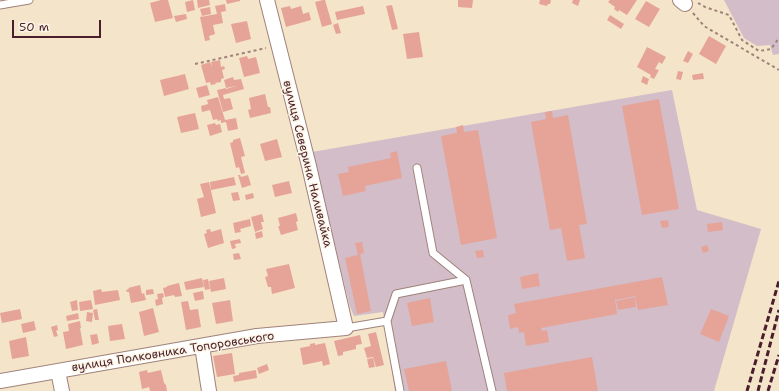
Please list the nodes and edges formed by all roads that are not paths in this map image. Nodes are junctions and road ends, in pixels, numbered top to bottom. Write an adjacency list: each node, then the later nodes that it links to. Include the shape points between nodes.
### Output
1 (29, 0): 3 (lane)
2 (268, 0): 7 (street, вулиця Северина Наливайка)
3 (0, 5)
4 (417, 168): 5 (lane, via 433,253)
5 (466, 280): 6 (lane, via 396,294); 14 (lane)
6 (387, 321): 7 (lane); 13 (lane)
7 (346, 328): 8 (street, вулиця Полковника Топоровського, via 257,336)
8 (202, 346): 9 (street, вулиця Полковника Топоровського); 12 (street)
9 (58, 371): 10 (street, вулиця Полковника Топоровського); 11 (street)
10 (0, 381)
11 (62, 391)
12 (209, 391)
13 (400, 391)
14 (492, 391)

